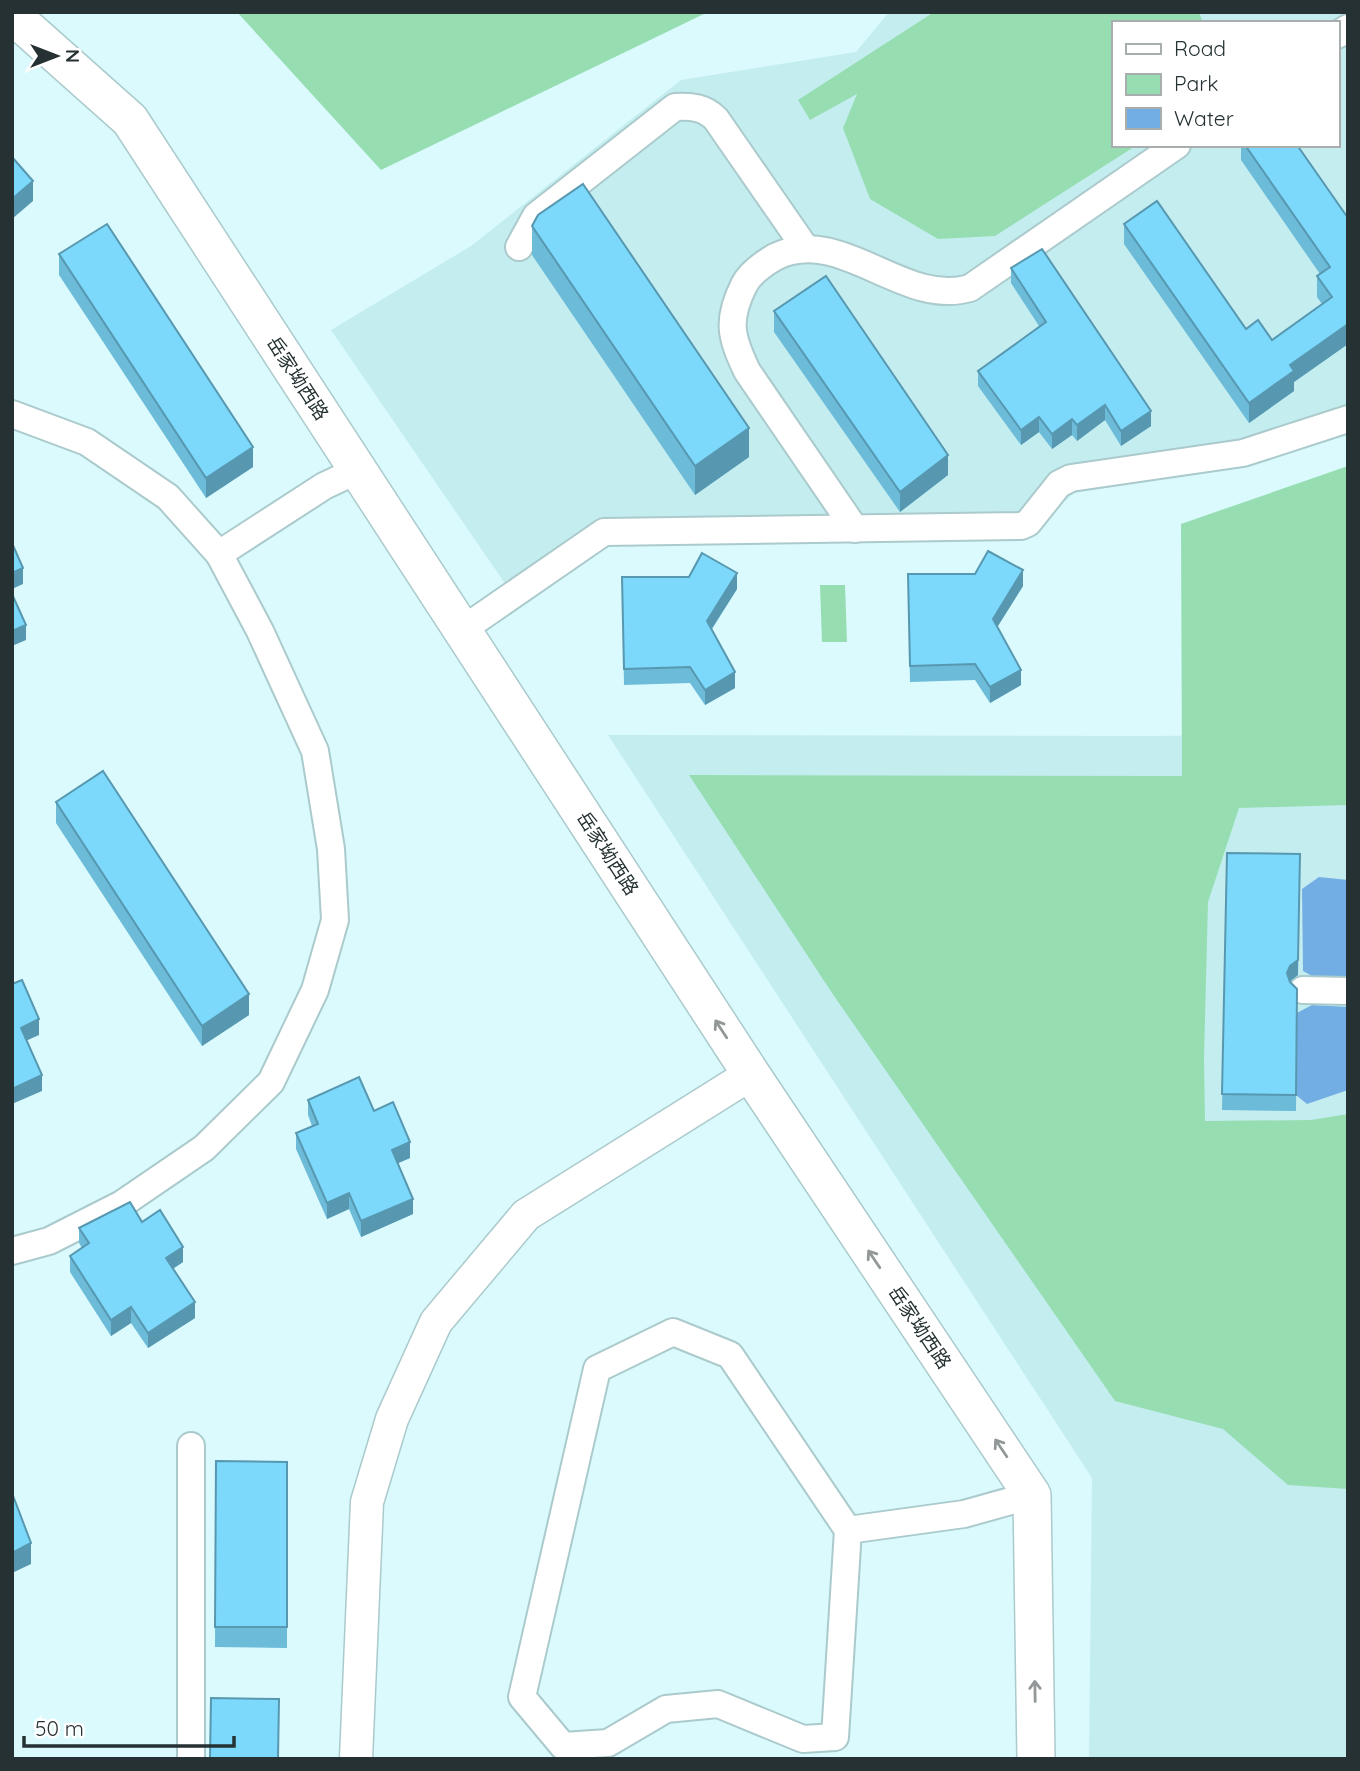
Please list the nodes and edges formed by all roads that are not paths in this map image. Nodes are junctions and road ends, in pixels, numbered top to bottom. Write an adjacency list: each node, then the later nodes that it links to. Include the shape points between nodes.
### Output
1 (12, 15): 7 (main road, 岳家坳西路, via 130,120)
2 (1174, 147): 4 (street, via 960,291 920,288 859,263)
3 (519, 247): 4 (street, via 536,216 675,107 688,106 716,119)
4 (806, 249): 8 (street, via 766,262 748,277 737,300 734,344 747,371)
5 (12, 414): 9 (street, via 87,442 168,496)
6 (1348, 419): 8 (street, via 1243,453 1071,478 1059,484 1021,526)
7 (358, 470): 9 (street, via 324,486); 10 (main road, 岳家坳西路)
8 (855, 528): 10 (street, via 604,532)
9 (219, 554): 14 (street, via 314,751 331,849 335,920 314,990 271,1082 204,1148 122,1205 49,1241)
10 (462, 630): 13 (main road, 岳家坳西路, one-way to 10)
11 (1303, 990): 12 (street)
12 (1342, 991)
13 (751, 1074): 16 (main road, 岳家坳西路, one-way to 13); 19 (street, via 526,1215 436,1322 392,1419 367,1502)
14 (12, 1251)
15 (191, 1446): 18 (street)
16 (1032, 1495): 17 (street, via 964,1514); 20 (main road, one-way to 16)
17 (848, 1530): 17 (street, via 730,1355 673,1332 597,1369 522,1697 563,1746 608,1743 666,1709 718,1704 803,1739 835,1737)
18 (191, 1759)
19 (356, 1759)
20 (1036, 1759)

